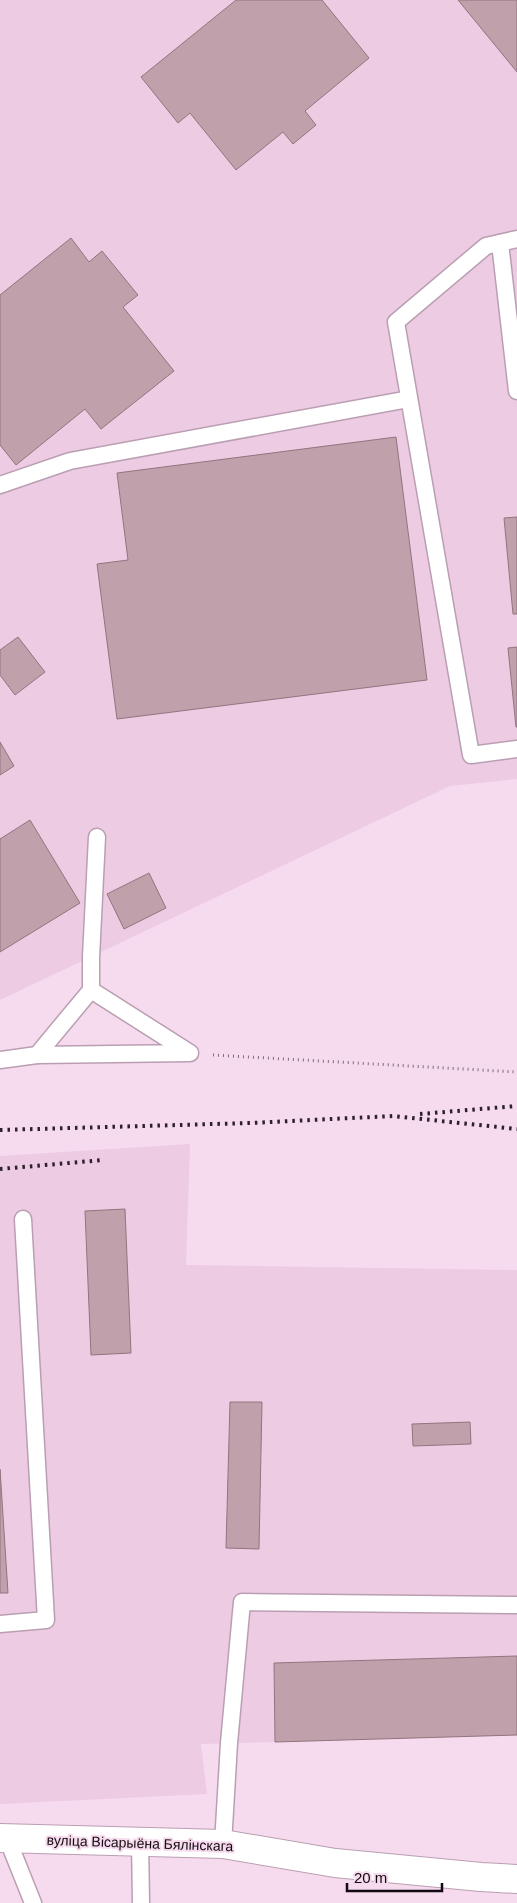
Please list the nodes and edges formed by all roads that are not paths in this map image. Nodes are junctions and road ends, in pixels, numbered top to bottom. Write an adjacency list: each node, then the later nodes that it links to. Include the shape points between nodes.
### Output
1 (517, 239): 2 (lane)
2 (500, 243): 3 (lane); 4 (lane, via 486,246 396,322)
3 (517, 391)
4 (410, 399): 5 (lane, via 70,461); 6 (lane, via 471,755)
5 (0, 485)
6 (517, 749)
7 (97, 837): 8 (lane)
8 (91, 990): 9 (lane); 9 (lane, via 190,1053)
9 (37, 1055): 10 (lane)
10 (0, 1060)
11 (23, 1219): 13 (lane, via 46,1620)
12 (517, 1606): 16 (lane, via 242,1602 228,1743)
13 (0, 1624)
14 (3, 1838): 15 (street, вуліца Вісарыёна Бялінскага); 18 (lane)
15 (140, 1841): 16 (street, вуліца Вісарыёна Бялінскага); 19 (lane)
16 (223, 1844): 17 (street, вуліца Вісарыёна Бялінскага, via 335,1863)
17 (517, 1879)
18 (33, 1903)
19 (141, 1903)

